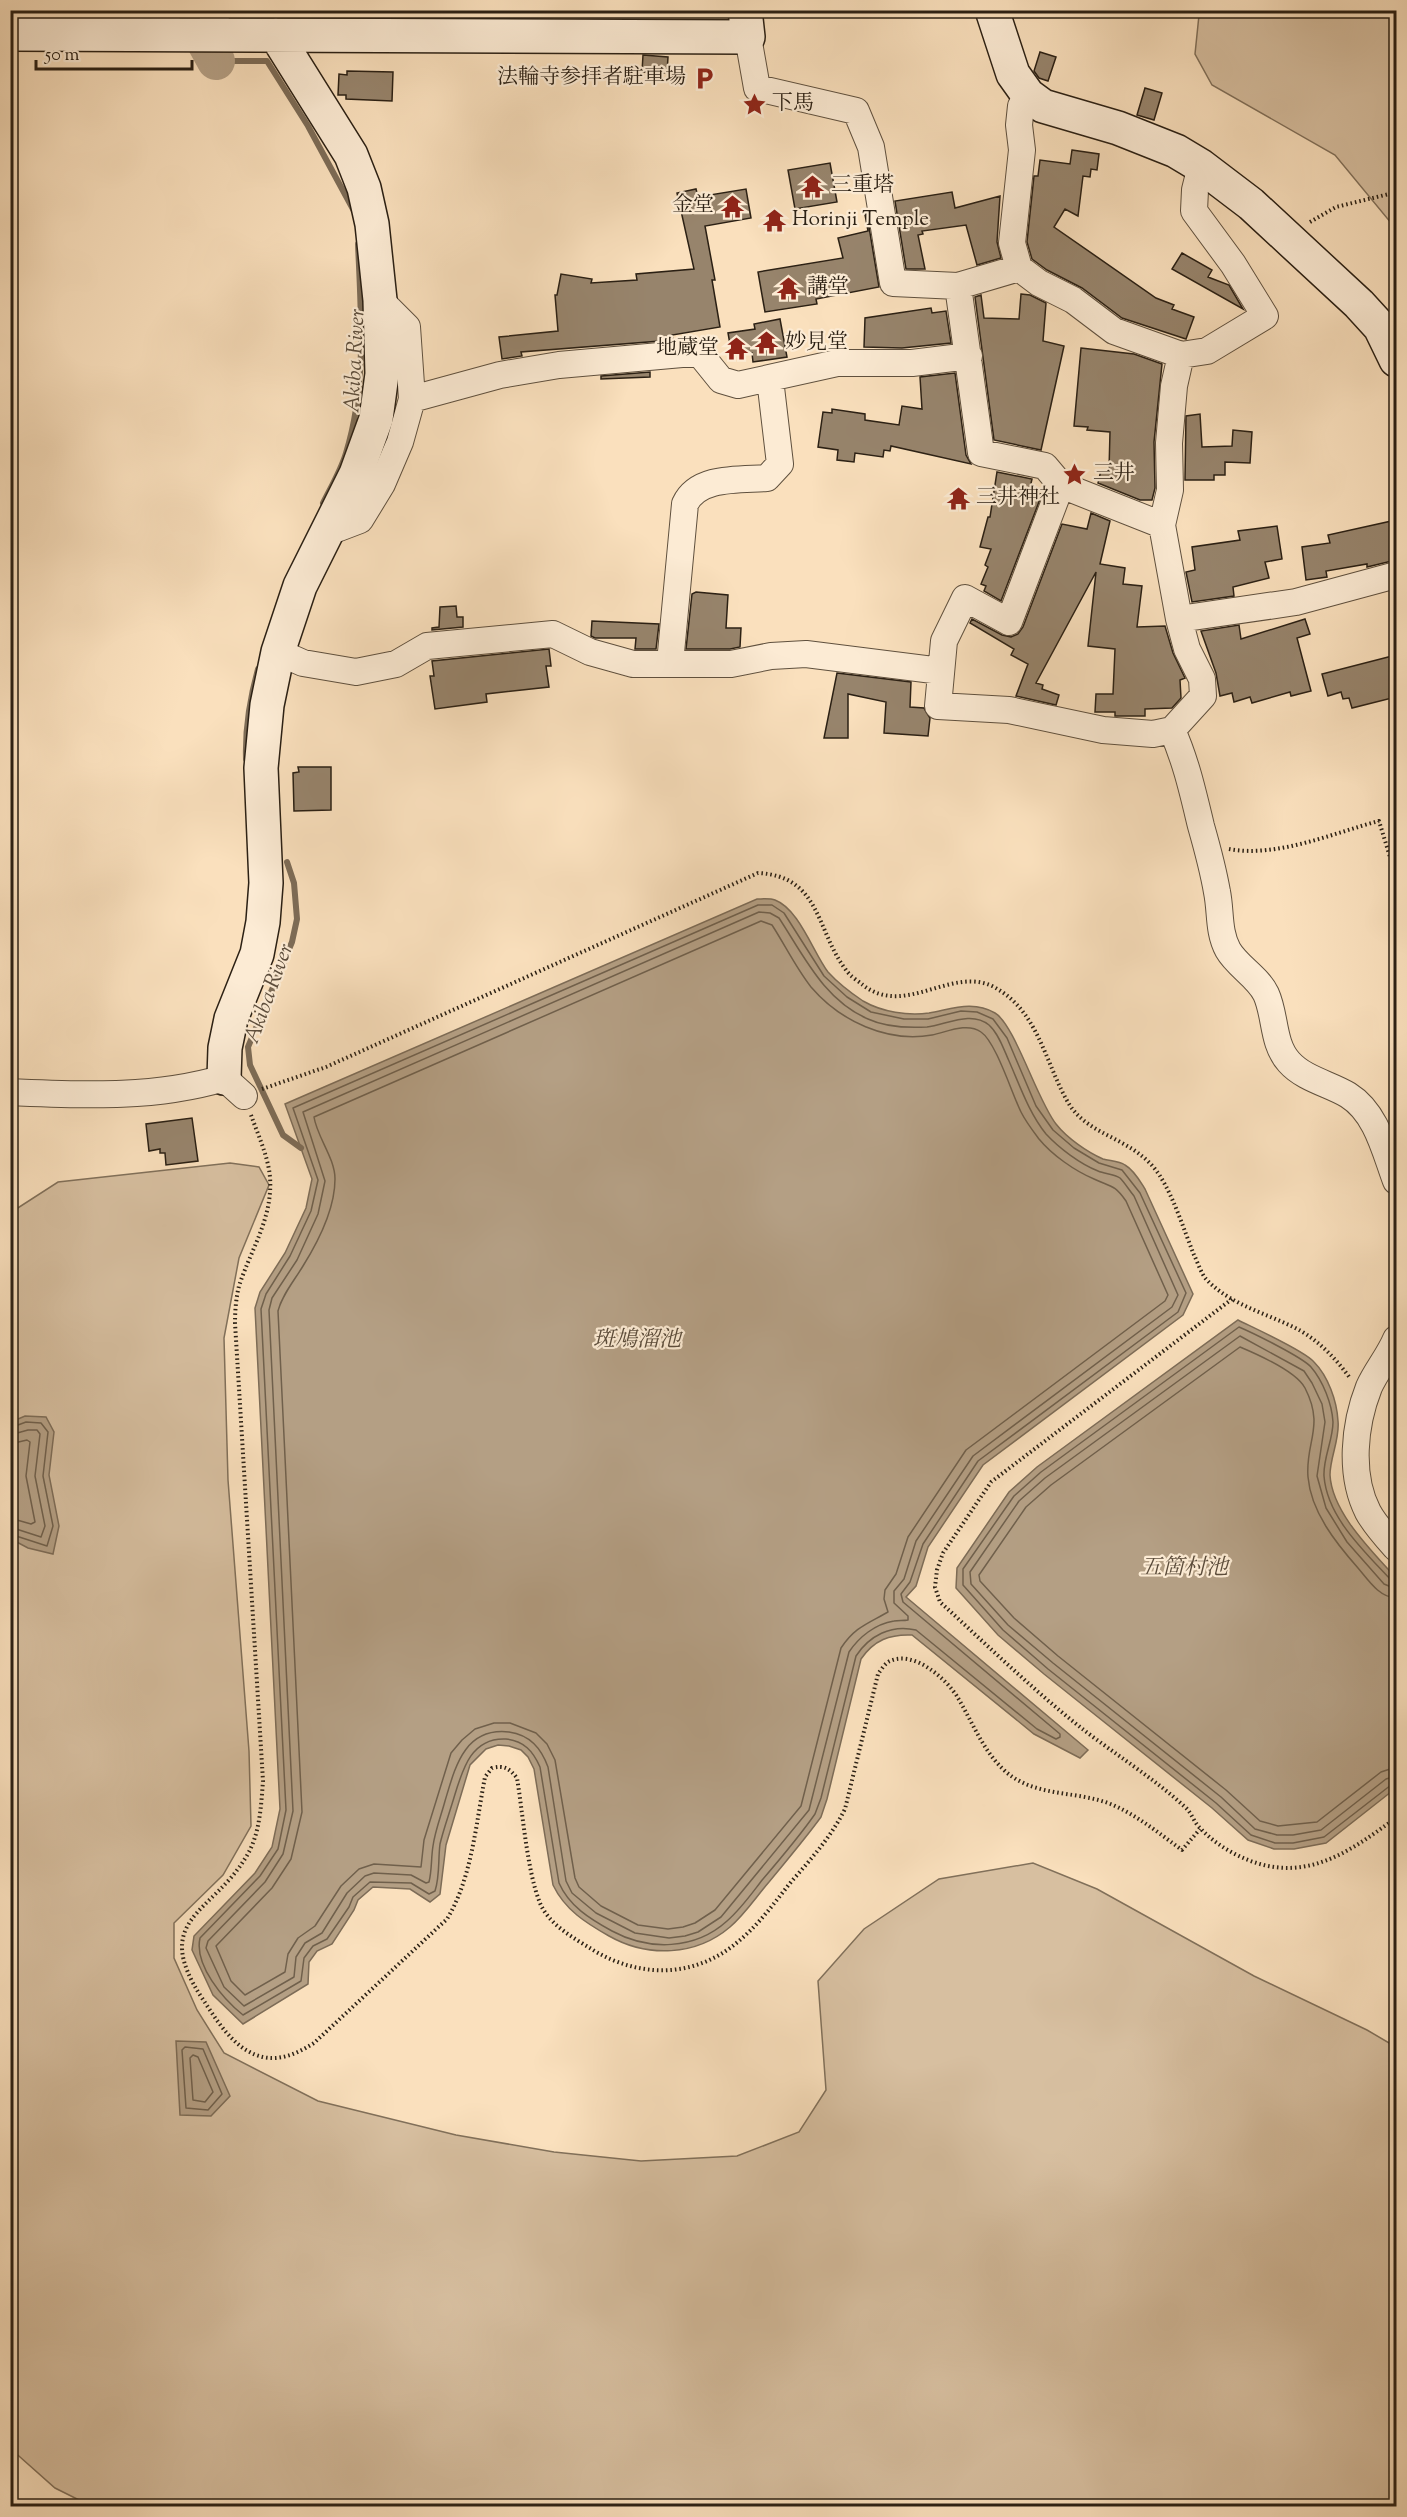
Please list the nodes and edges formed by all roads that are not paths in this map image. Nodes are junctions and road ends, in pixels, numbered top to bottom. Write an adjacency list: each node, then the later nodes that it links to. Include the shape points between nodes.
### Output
1 (992, 10): 7 (street, via 1013,74)
2 (747, 24): 6 (street); 10 (street, via 757,88 856,111 871,147 892,283)
3 (171, 26): 4 (street); 5 (street)
4 (215, 26): 6 (street)
5 (10, 34)
6 (276, 35): 11 (street, via 351,155 364,188)
7 (1028, 95): 8 (street, via 1043,106 1167,147); 9 (street, via 1021,106 1022,150 1012,243)
8 (1201, 166): 12 (street, via 1194,211 1265,316 1208,351); 14 (street, via 1251,204 1359,304 1380,327)
9 (1019, 268): 10 (street); 12 (street, via 1073,300 1114,332)
10 (958, 286): 13 (street)
11 (380, 300): 16 (street, via 407,327); 19 (street, via 382,374 376,419 356,474)
12 (1181, 355): 18 (street, via 1170,432 1170,490)
13 (969, 356): 15 (street, via 912,363 837,363); 17 (street, via 981,453 1045,466)
14 (1396, 360)
15 (770, 379): 16 (street, via 738,385 721,380 700,354 682,354 559,365 500,375); 23 (street, via 780,464 767,478 700,486 690,493 685,504)
16 (412, 399): 19 (street, via 382,484 360,520 339,528)
17 (1061, 485): 18 (street); 24 (street, via 1009,622 965,598 944,641)
18 (1162, 525): 21 (street)
19 (329, 526): 22 (street, via 300,586)
20 (1396, 575): 21 (street, via 1296,602)
21 (1179, 619): 25 (street, via 1187,649 1202,679 1203,696)
22 (278, 652): 23 (street, via 303,663 356,672 396,664 427,646 553,634 590,652 633,664); 26 (street, via 267,705 261,768 266,883 263,922 257,954 231,1019 225,1048)
23 (670, 663): 24 (street, via 731,663 806,654)
24 (941, 671): 25 (street, via 938,706 1009,710 1103,730 1153,734)
25 (1172, 730): 28 (street, via 1183,754 1218,893 1227,949 1265,991 1280,1047 1290,1063 1350,1096 1364,1109 1377,1130)
26 (234, 1087): 27 (street, via 100,1095)
27 (10, 1092)
28 (1396, 1181)
29 (1396, 1340): 30 (street, via 1362,1408 1355,1457 1359,1490 1368,1513)
30 (1396, 1548)

